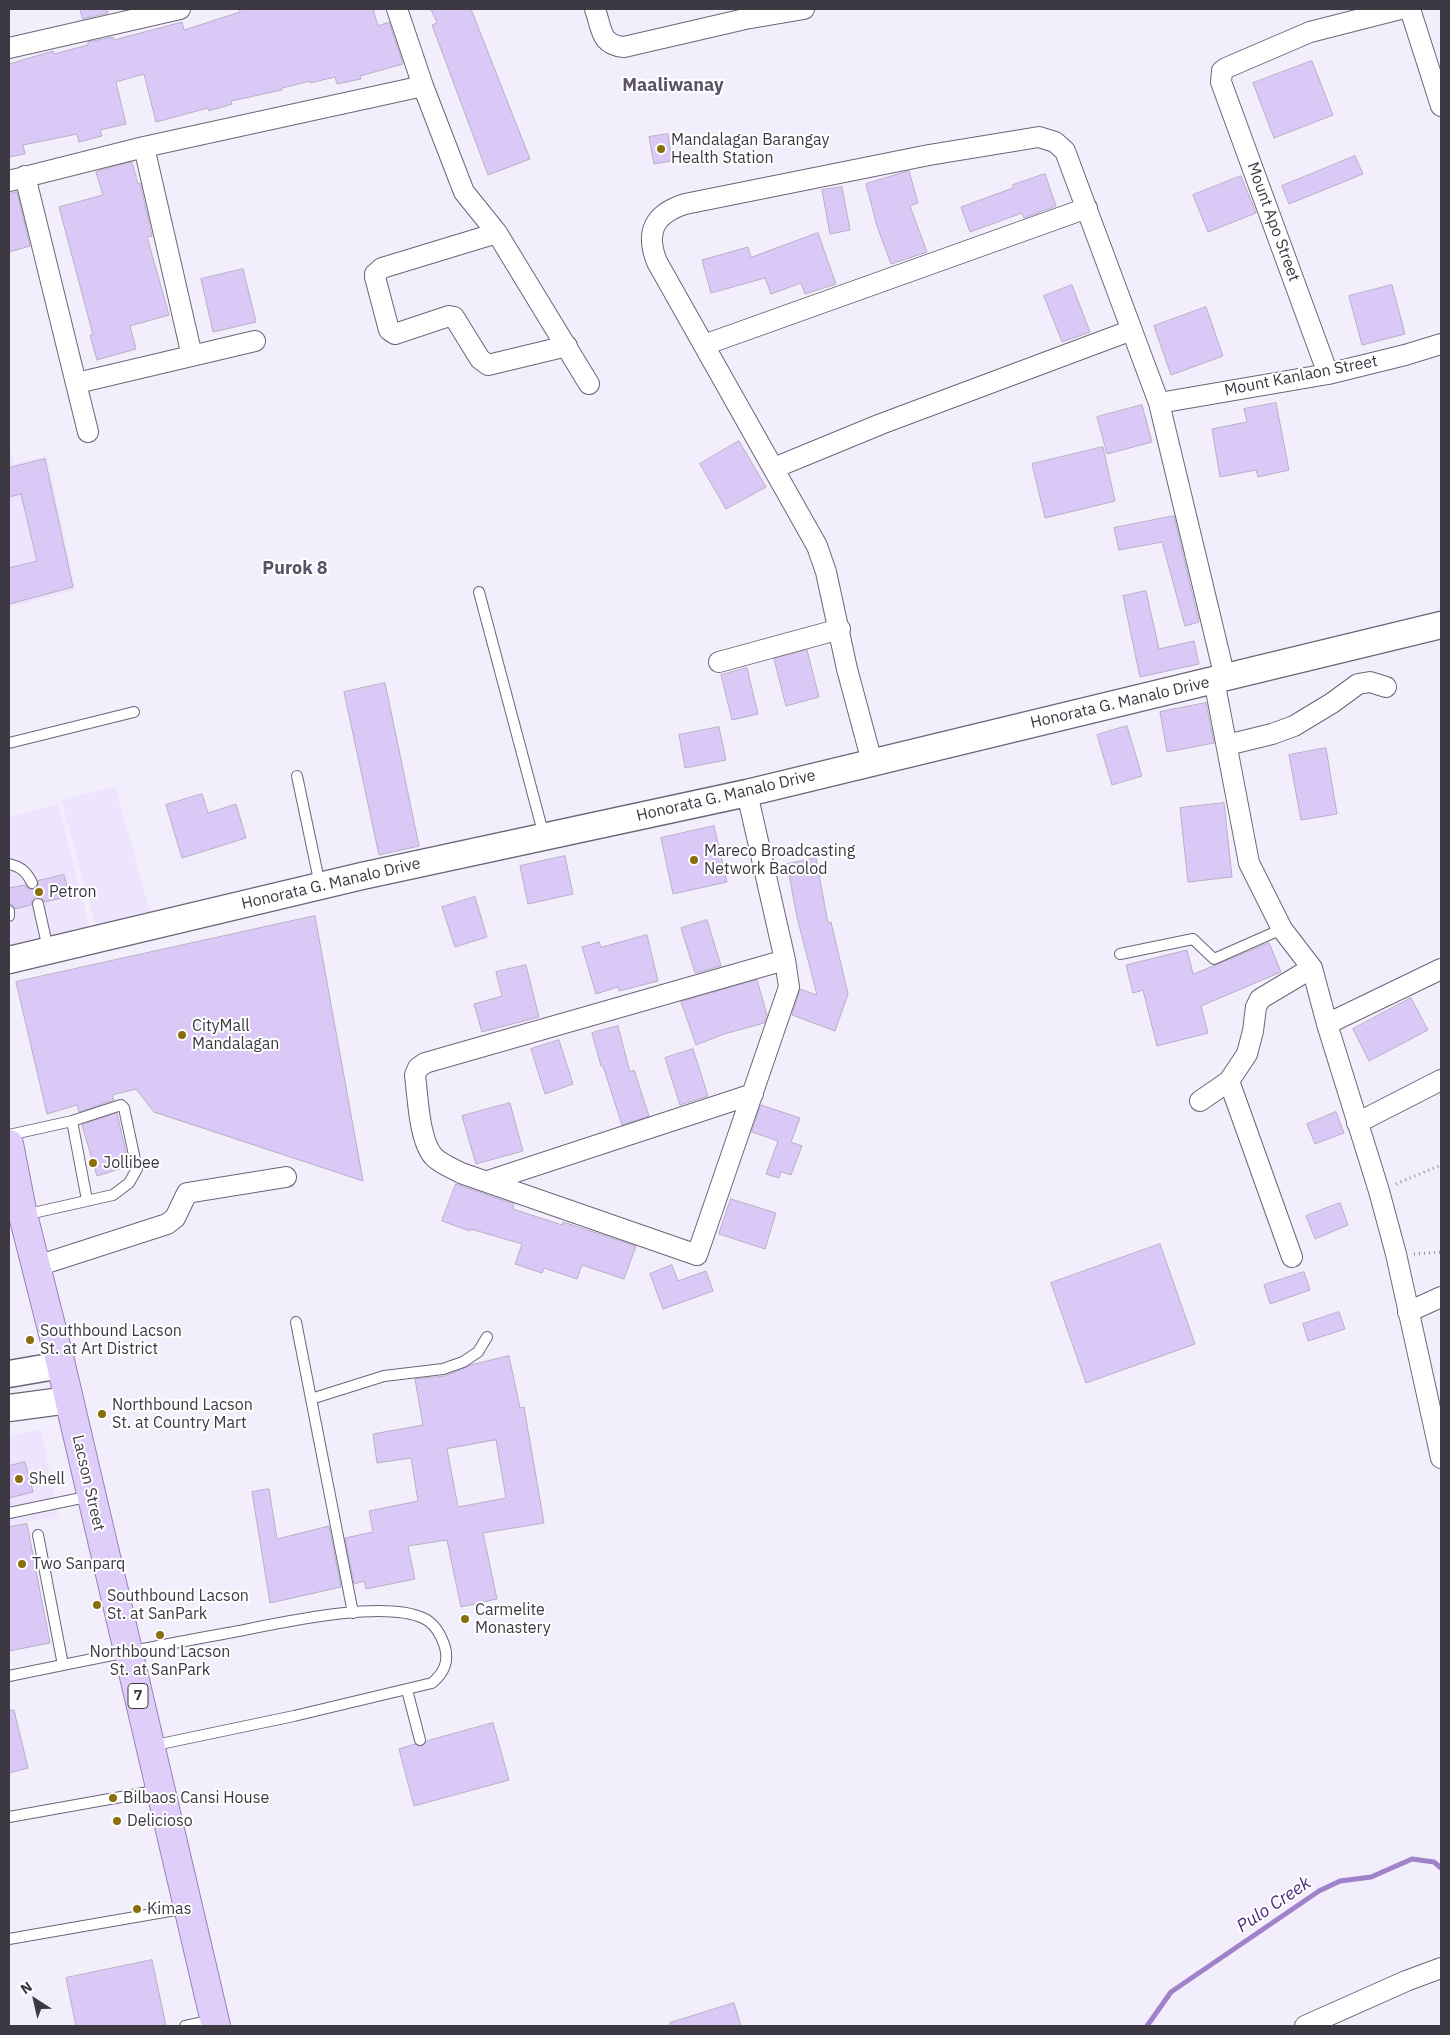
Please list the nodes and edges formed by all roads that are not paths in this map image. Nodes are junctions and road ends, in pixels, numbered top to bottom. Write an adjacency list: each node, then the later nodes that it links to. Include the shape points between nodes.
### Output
1 (180, 9): 7 (street)
2 (397, 9): 8 (street)
3 (595, 9): 4 (street, via 606,41 624,47)
4 (804, 9)
5 (1400, 9): 20 (street, Mount Apo Street, via 1310,32 1222,71 1221,82)
6 (1410, 9): 9 (street)
7 (9, 48)
8 (423, 86): 10 (street); 13 (street, via 464,192)
9 (1441, 106)
10 (144, 147): 11 (street); 19 (street)
11 (17, 178): 21 (street)
12 (1087, 208): 14 (street); 17 (street); 17 (street, via 1065,152 1055,142 1039,137 929,155 670,209 659,218 654,229 652,249)
13 (497, 233): 18 (street); 18 (street, via 377,271 375,277 389,330 394,334 454,317 480,359 488,365)
14 (1132, 330): 23 (street); 25 (street, via 881,424)
15 (254, 341): 19 (street)
16 (1441, 344): 20 (street, Mount Kanlaon Street)
17 (704, 345): 25 (street)
18 (566, 346): 22 (street)
19 (192, 356): 21 (street)
20 (1328, 374): 23 (street, Mount Kanlaon Street)
21 (77, 383): 24 (street)
22 (589, 384)
23 (1159, 403): 30 (street)
24 (88, 432)
25 (774, 468): 28 (street, via 823,559)
26 (479, 592): 38 (lane)
27 (1441, 626): 30 (street, Honorata G. Manalo Drive)
28 (840, 629): 29 (street); 35 (street, via 846,669)
29 (719, 662)
30 (1220, 679): 34 (street); 35 (street, Honorata G. Manalo Drive)
31 (1386, 687): 34 (street, via 1370,682 1358,684 1294,726)
32 (134, 712): 33 (lane)
33 (9, 743)
34 (1227, 745): 43 (street, via 1248,863)
35 (872, 762): 37 (street, Honorata G. Manalo Drive)
36 (297, 776): 41 (lane)
37 (747, 793): 38 (street, Honorata G. Manalo Drive); 47 (street)
38 (544, 836): 41 (street, Honorata G. Manalo Drive)
39 (9, 864): 40 (lane, via 26,872)
40 (32, 883)
41 (320, 886): 44 (street, Honorata G. Manalo Drive)
42 (38, 904): 44 (lane)
43 (1282, 929): 45 (lane, via 1214,959 1193,939); 48 (street)
44 (48, 950): 46 (street, Honorata G. Manalo Drive)
45 (1120, 954)
46 (9, 960)
47 (785, 960): 53 (street, via 788,987); 60 (street, via 421,1066 414,1075 429,1152 447,1166)
48 (1312, 968): 50 (street); 52 (street, via 1257,1002 1247,1054)
49 (1441, 969): 50 (street)
50 (1327, 1024): 56 (street)
51 (1441, 1080): 56 (street)
52 (1228, 1081): 54 (street); 63 (street)
53 (753, 1094): 60 (street); 60 (street, via 697,1255)
54 (1200, 1102)
55 (72, 1121): 57 (lane); 61 (lane); 61 (lane, via 124,1106 137,1169 122,1190)
56 (1356, 1123): 66 (street, via 1379,1191)
57 (9, 1135)
58 (9, 1144): 62 (main road, Lacson Street / 7)
59 (286, 1177): 64 (street, via 187,1193 175,1218 167,1224)
60 (488, 1181)
61 (87, 1200): 62 (lane)
62 (24, 1215): 64 (main road, Lacson Street / 7)
63 (1292, 1257)
64 (37, 1266): 69 (main road, Lacson Street / 7)
65 (1441, 1297): 66 (street)
66 (1408, 1312): 74 (street)
67 (296, 1322): 71 (lane)
68 (488, 1337): 71 (lane, via 478,1352 443,1369 384,1376)
69 (61, 1365): 70 (street); 72 (main road, Lacson Street / 7)
70 (9, 1374)
71 (310, 1399): 78 (lane)
72 (69, 1400): 73 (street); 75 (main road, Lacson Street / 7)
73 (9, 1408)
74 (1441, 1458)
75 (92, 1496): 76 (lane); 79 (main road, Lacson Street / 7)
76 (9, 1513)
77 (38, 1535): 80 (lane)
78 (353, 1613): 79 (lane); 82 (lane, via 371,1610 398,1612 424,1618 440,1632 447,1654 445,1669 432,1683)
79 (128, 1651): 80 (lane); 84 (main road, Lacson Street / 7)
80 (62, 1665): 81 (lane)
81 (9, 1676)
82 (407, 1690): 83 (lane); 84 (lane)
83 (420, 1740)
84 (150, 1747): 85 (main road, Lacson Street / 7)
85 (161, 1790): 86 (lane); 87 (main road, Lacson Street / 7)
86 (9, 1817)
87 (188, 1908): 88 (lane); 90 (main road, Lacson Street / 7)
88 (9, 1939)
89 (1441, 1968): 92 (street)
90 (216, 2023): 91 (lane)
91 (185, 2026)
92 (1305, 2026)

